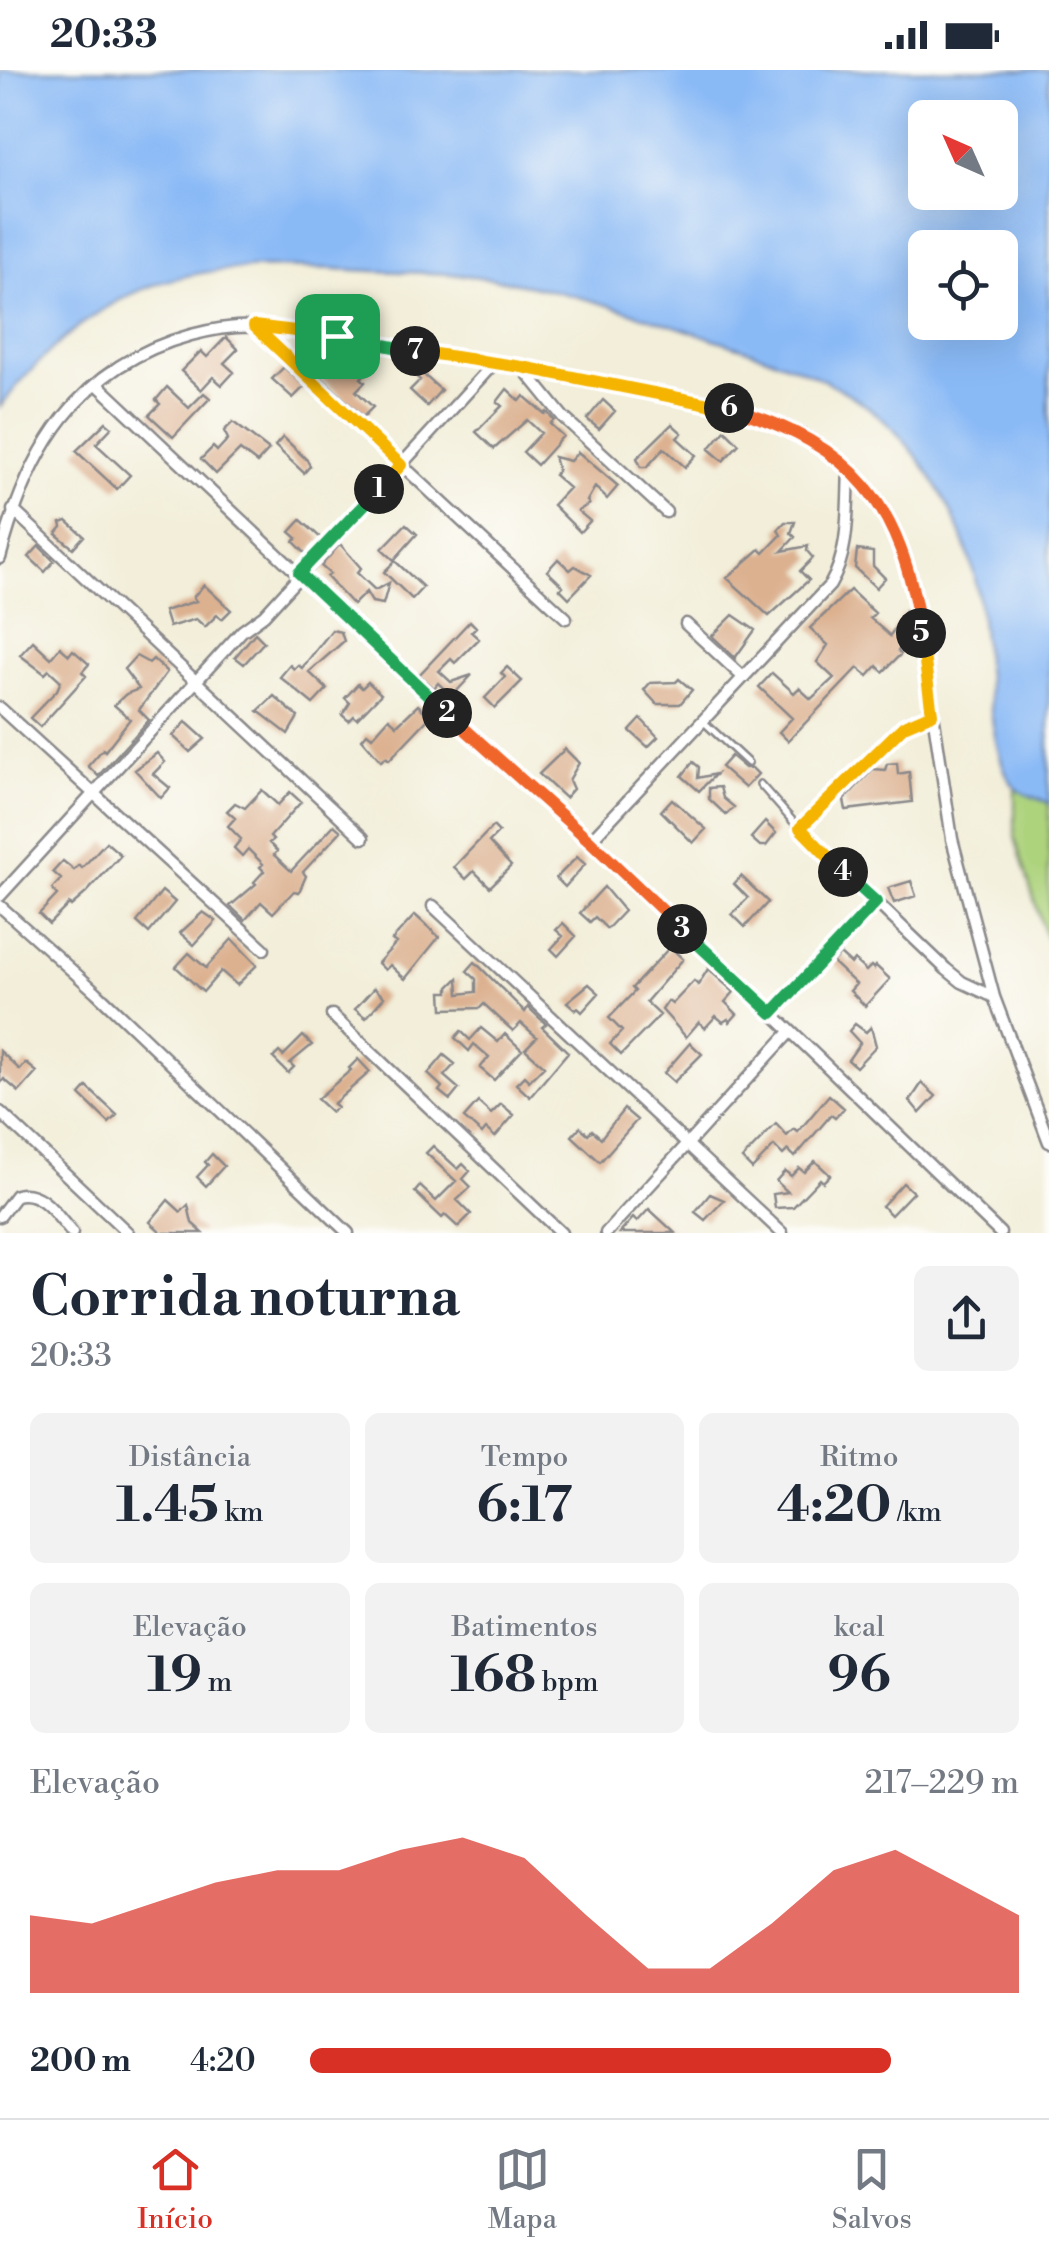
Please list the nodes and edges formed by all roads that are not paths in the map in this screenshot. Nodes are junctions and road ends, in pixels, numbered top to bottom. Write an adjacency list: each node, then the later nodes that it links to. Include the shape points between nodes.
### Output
1 (254, 326): 2 (street); 4 (street, via 189,335); 5 (street)
2 (495, 362): 3 (street); 5 (street)
3 (522, 367): 6 (street, via 732,409 800,434); 8 (street, via 562,417)
4 (97, 384): 7 (street, via 42,446); 10 (street)
5 (401, 465): 10 (street); 11 (street)
6 (849, 470): 13 (street, via 839,569); 16 (street, via 884,510 908,568)
7 (13, 510): 9 (street); 14 (street)
8 (666, 512)
9 (0, 558)
10 (299, 573): 14 (street); 23 (street)
11 (566, 618)
12 (686, 624): 13 (street)
13 (743, 677): 17 (street)
14 (196, 680): 20 (street); 22 (street)
15 (0, 708): 20 (street)
16 (932, 714): 21 (street, via 904,726); 29 (street, via 952,839)
17 (702, 720): 18 (lane); 23 (street)
18 (748, 762)
19 (760, 784): 21 (lane)
20 (95, 795): 24 (street); 28 (street)
21 (800, 828): 25 (street)
22 (363, 838)
23 (590, 841): 30 (street)
24 (0, 896)
25 (876, 902): 29 (street, via 954,976); 30 (street)
26 (0, 906): 39 (street)
27 (434, 906): 35 (street)
28 (264, 949)
29 (994, 997): 34 (street)
30 (772, 1013): 32 (street)
31 (332, 1015): 40 (street)
32 (790, 1032): 35 (street); 43 (street)
33 (0, 1112): 38 (street)
34 (1049, 1142)
35 (687, 1144): 41 (street); 42 (street)
36 (3, 1211): 37 (street, via 16,1195 32,1194)
37 (72, 1233)
38 (128, 1233)
39 (348, 1233)
40 (561, 1233)
41 (606, 1233)
42 (782, 1233)
43 (1000, 1233)

